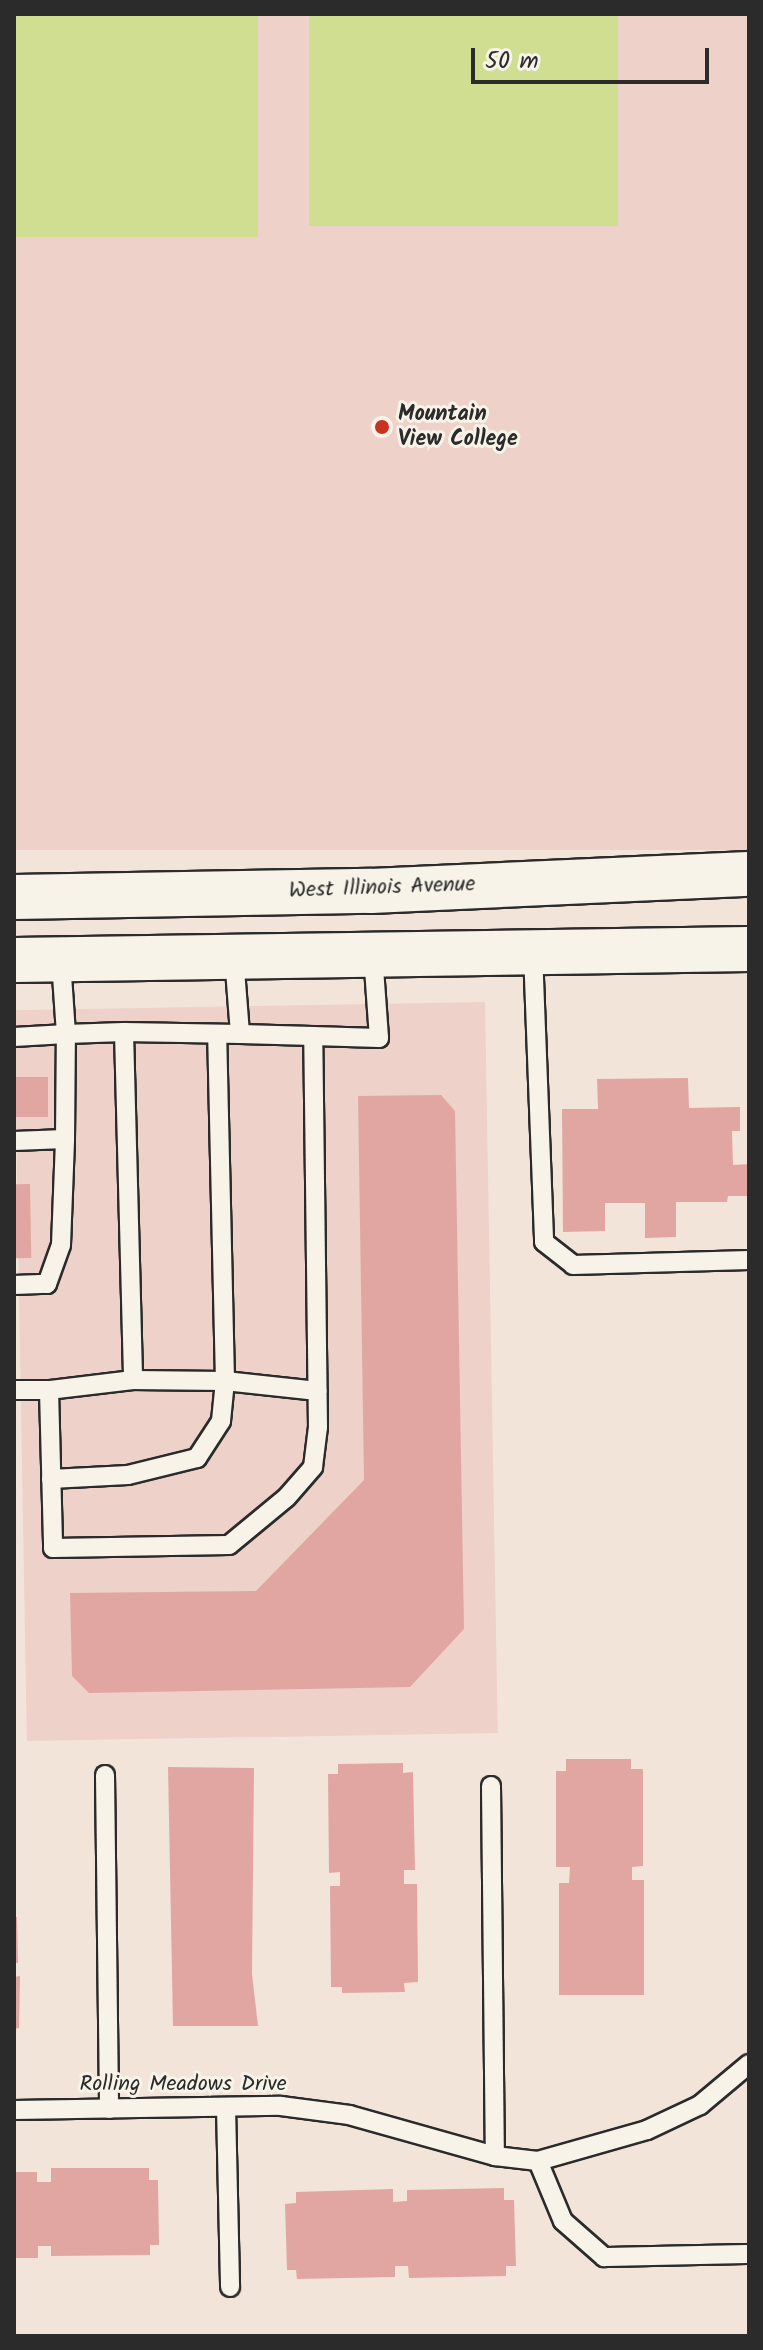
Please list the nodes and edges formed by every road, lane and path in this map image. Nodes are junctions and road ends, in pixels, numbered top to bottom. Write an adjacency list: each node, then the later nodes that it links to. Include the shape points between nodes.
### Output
1 (749, 874): 2 (main road, West Illinois Avenue)
2 (371, 891): 3 (main road, West Illinois Avenue); 6 (main road)
3 (14, 897)
4 (749, 949): 5 (main road)
5 (533, 952): 6 (main road); 18 (lane, via 544,1242 573,1265)
6 (373, 955): 7 (main road); 14 (lane, via 379,1038)
7 (234, 957): 9 (main road); 12 (lane)
8 (14, 960): 9 (main road)
9 (61, 960): 11 (lane)
10 (124, 1032): 11 (lane); 13 (lane); 20 (lane)
11 (66, 1034): 15 (lane); 16 (lane)
12 (240, 1034): 13 (lane); 14 (lane)
13 (217, 1035): 21 (lane)
14 (313, 1036): 24 (lane)
15 (14, 1037)
16 (65, 1139): 17 (lane); 19 (lane, via 61,1245 52,1271 47,1284)
17 (14, 1141)
18 (749, 1260)
19 (14, 1285)
20 (132, 1380): 21 (lane); 23 (lane)
21 (225, 1381): 24 (lane); 25 (lane, via 221,1421 197,1458 128,1475)
22 (14, 1390): 23 (lane)
23 (49, 1390): 25 (lane)
24 (317, 1391): 25 (lane, via 313,1467 287,1497 229,1545 53,1548)
25 (51, 1479)
26 (105, 1775): 30 (lane)
27 (491, 1786): 32 (lane)
28 (749, 2064): 33 (lane, Rolling Meadows Drive, via 700,2105 647,2130)
29 (226, 2107): 30 (lane, Rolling Meadows Drive); 32 (lane, Rolling Meadows Drive, via 281,2106 349,2115); 35 (lane)
30 (109, 2109): 31 (lane, Rolling Meadows Drive)
31 (14, 2110)
32 (495, 2156): 33 (lane, Rolling Meadows Drive)
33 (538, 2161): 34 (lane, via 563,2221 604,2257)
34 (749, 2254)
35 (230, 2287)

